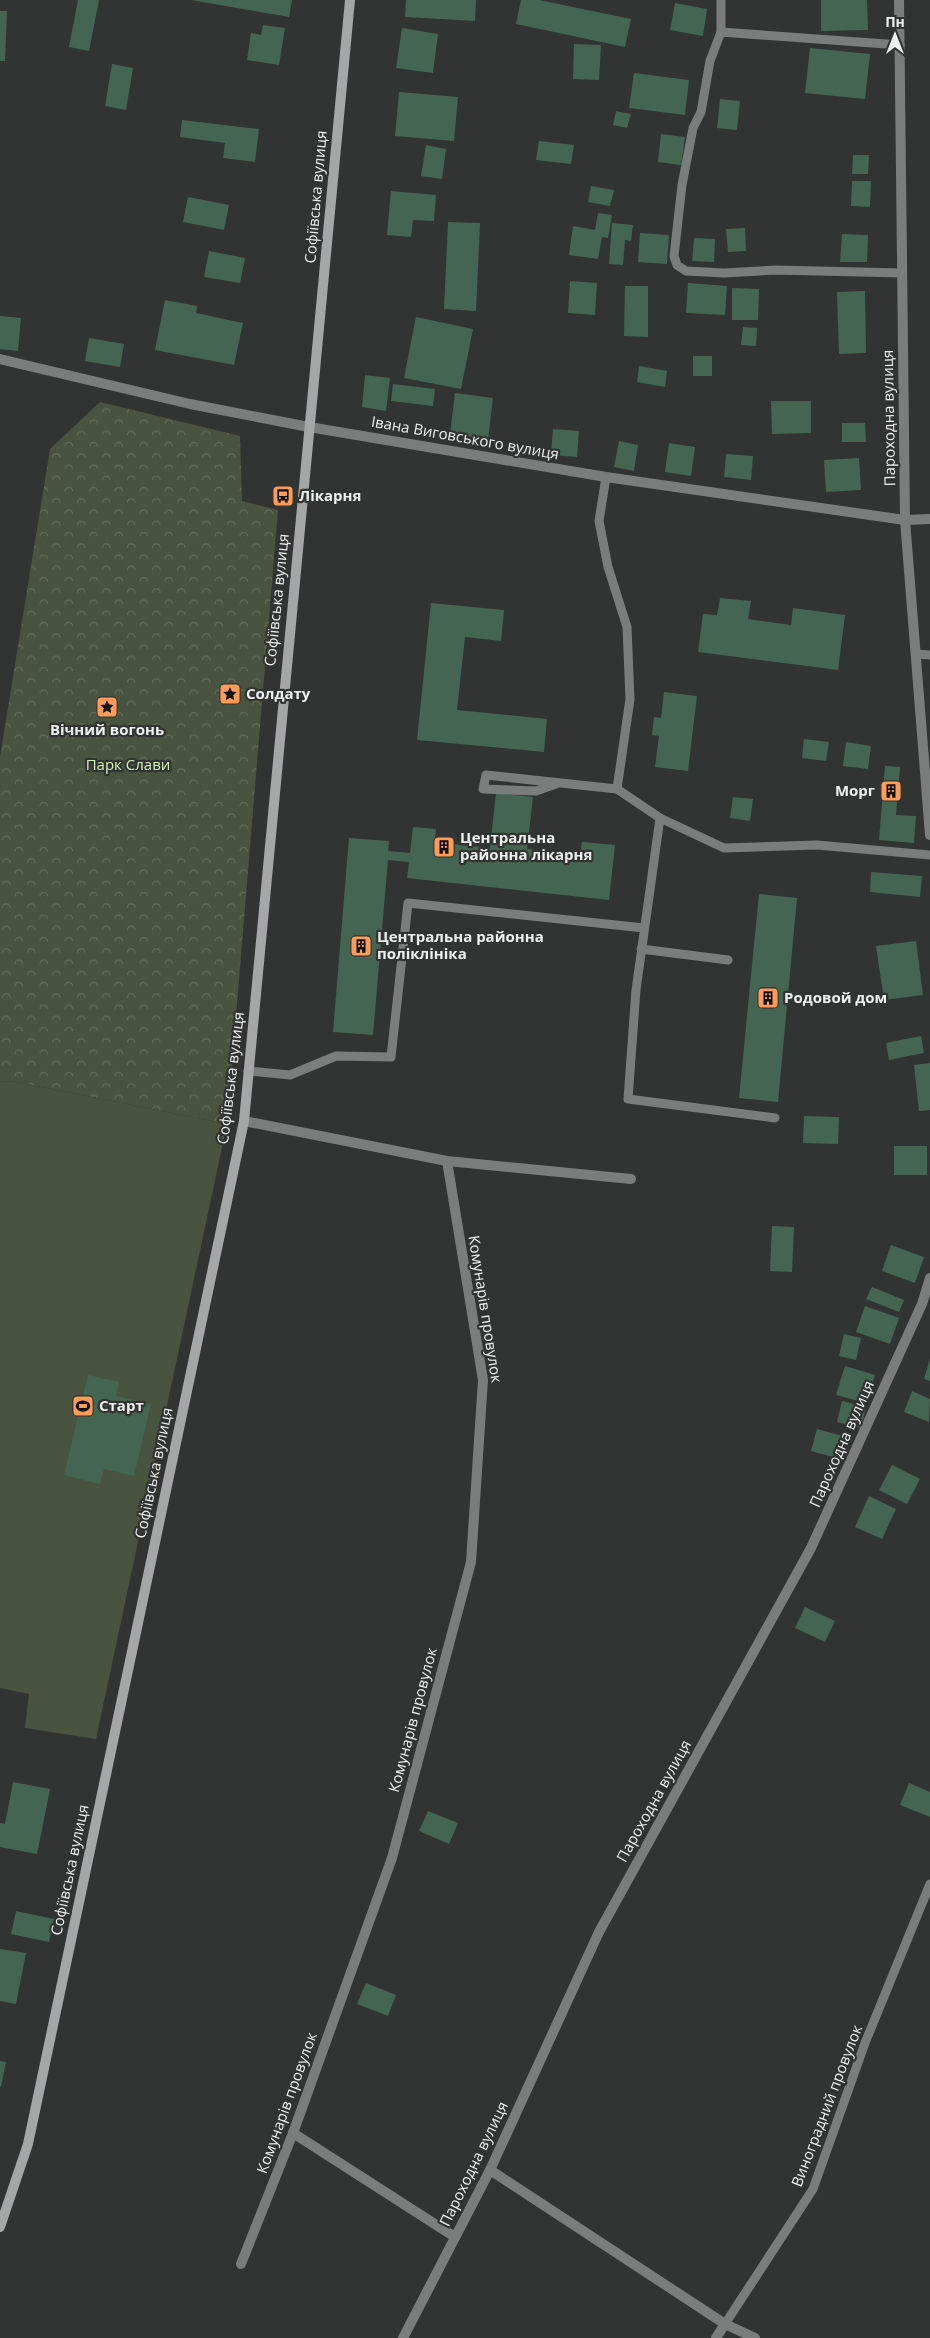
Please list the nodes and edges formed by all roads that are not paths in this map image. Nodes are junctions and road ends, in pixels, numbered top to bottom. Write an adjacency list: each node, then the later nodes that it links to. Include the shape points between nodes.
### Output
1 (350, 0): 8 (street, Софіївська вулиця)
2 (721, 0): 4 (lane)
3 (899, 0): 5 (street, Пароходна вулиця)
4 (721, 32): 5 (lane); 6 (lane, via 710,61 682,185 674,256 677,265 686,271 724,273 775,270)
5 (900, 45): 6 (street, Пароходна вулиця)
6 (902, 273): 11 (street, Пароходна вулиця)
7 (0, 359): 8 (street, Івана Виговського вулиця, via 190,404)
8 (309, 427): 9 (street, Івана Виговського вулиця); 22 (street, Софіївська вулиця)
9 (606, 477): 11 (street, Івана Виговського вулиця); 15 (lane, via 599,521 608,567 628,627 630,698)
10 (930, 518): 11 (street, Івана Виговського вулиця)
11 (905, 520): 12 (street, Пароходна вулиця)
12 (916, 654): 13 (lane); 17 (street, Пароходна вулиця)
13 (930, 655)
14 (556, 784): 14 (lane, via 486,775 483,789 536,792); 15 (lane)
15 (617, 789): 16 (lane)
16 (660, 818): 18 (lane, via 724,848 817,845); 19 (lane)
17 (930, 835)
18 (930, 856)
19 (644, 928): 20 (lane); 22 (lane, via 408,903 391,1057 336,1056 290,1075)
20 (641, 949): 21 (lane); 23 (lane, via 628,1099)
21 (728, 960)
22 (248, 1071): 24 (street, Софіївська вулиця)
23 (775, 1118)
24 (244, 1121): 25 (street); 31 (street, Софіївська вулиця, via 28,2144)
25 (446, 1161): 26 (street); 29 (street, Комунарів провулок, via 483,1380 471,1562 392,1858)
26 (631, 1179)
27 (930, 1278): 30 (street, Пароходна вулиця, via 922,1304 811,1548 599,1932)
28 (930, 1884): 34 (lane, Виноградний провулок, via 865,2043 813,2189)
29 (294, 2134): 32 (street); 33 (street, Комунарів провулок)
30 (490, 2170): 32 (street, Пароходна вулиця); 34 (street)
31 (0, 2227)
32 (455, 2237): 35 (street, Пароходна вулиця)
33 (241, 2264)
34 (725, 2324): 36 (street); 37 (street)
35 (403, 2338)
36 (716, 2338)
37 (755, 2338)

